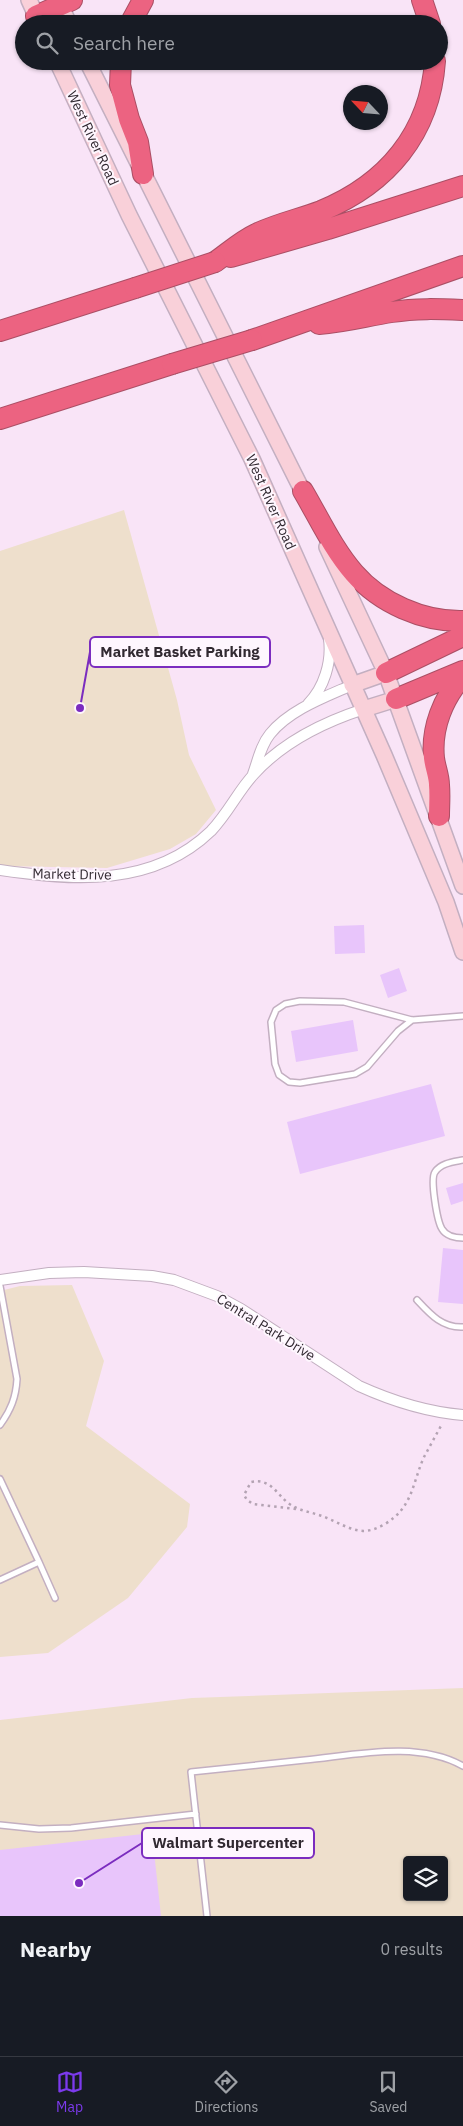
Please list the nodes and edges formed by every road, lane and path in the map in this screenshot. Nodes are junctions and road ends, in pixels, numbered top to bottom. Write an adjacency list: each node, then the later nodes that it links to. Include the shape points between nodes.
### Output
1 (142, 0): 6 (highway)
2 (422, 0): 7 (highway)
3 (63, 2): 4 (highway); 5 (main road)
4 (35, 13)
5 (67, 15)
6 (134, 15)
7 (427, 15)
8 (61, 70): 22 (main road, West River Road, via 129,215 252,459)
9 (92, 70): 12 (main road, West River Road)
10 (121, 70): 12 (highway, via 120,85 138,142)
11 (434, 70): 14 (highway, via 427,106 410,143 380,175 342,202 255,234)
12 (143, 174): 20 (main road, West River Road)
13 (463, 186): 14 (highway)
14 (215, 262): 18 (highway, bridge)
15 (463, 266): 17 (highway)
16 (463, 310): 17 (highway, via 416,309 348,322)
17 (292, 326): 19 (highway, bridge)
18 (0, 331)
19 (0, 419)
20 (303, 491): 21 (highway, via 352,572 367,587 410,611); 25 (main road, West River Road)
21 (463, 621)
22 (326, 626): 27 (main road, West River Road); 29 (street, Market Drive, via 328,666 316,693)
23 (463, 636): 25 (highway)
24 (463, 670): 28 (highway)
25 (386, 673): 27 (main road); 28 (main road, West River Road)
26 (463, 676): 32 (highway, via 444,704 434,741)
27 (352, 684): 29 (street, Market Drive); 30 (main road, West River Road)
28 (396, 699): 30 (main road); 32 (main road, West River Road)
29 (303, 709): 31 (street, Market Drive, via 270,734)
30 (364, 709): 31 (street, Market Drive, via 306,734 280,750); 35 (main road, West River Road, via 446,902)
31 (253, 774): 33 (street, Market Drive, via 231,808 210,832 180,855 150,868 90,877)
32 (439, 816): 34 (main road, West River Road)
33 (0, 870)
34 (463, 886)
35 (463, 952)
36 (463, 1016): 37 (lane)
37 (412, 1020): 37 (lane, via 398,1031 367,1067 356,1074 300,1083 289,1082 280,1075 271,1022 276,1010 285,1004 344,1002)
38 (463, 1160): 39 (lane, via 436,1170 432,1187 442,1229 451,1236)
39 (463, 1238)
40 (0, 1280): 44 (street, Central Park Drive, via 84,1272 174,1280 241,1309 359,1386 402,1403)
41 (0, 1286): 46 (lane, via 17,1379 12,1406)
42 (417, 1300): 43 (lane, via 444,1324)
43 (463, 1327)
44 (448, 1414): 45 (street, Central Park Drive); 48 (path, via 424,1459 408,1501 392,1520 370,1531 362,1531 314,1512)
45 (463, 1415)
46 (0, 1425)
47 (0, 1479): 49 (lane)
48 (296, 1509): 48 (path, via 265,1482 251,1482 244,1494 253,1504)
49 (39, 1562): 50 (lane); 51 (lane)
50 (0, 1580)
51 (55, 1598)
52 (463, 1766): 53 (lane, via 423,1754 380,1752 191,1772)
53 (196, 1814): 54 (lane, via 71,1828); 55 (lane)
54 (0, 1825)
55 (207, 1916)

